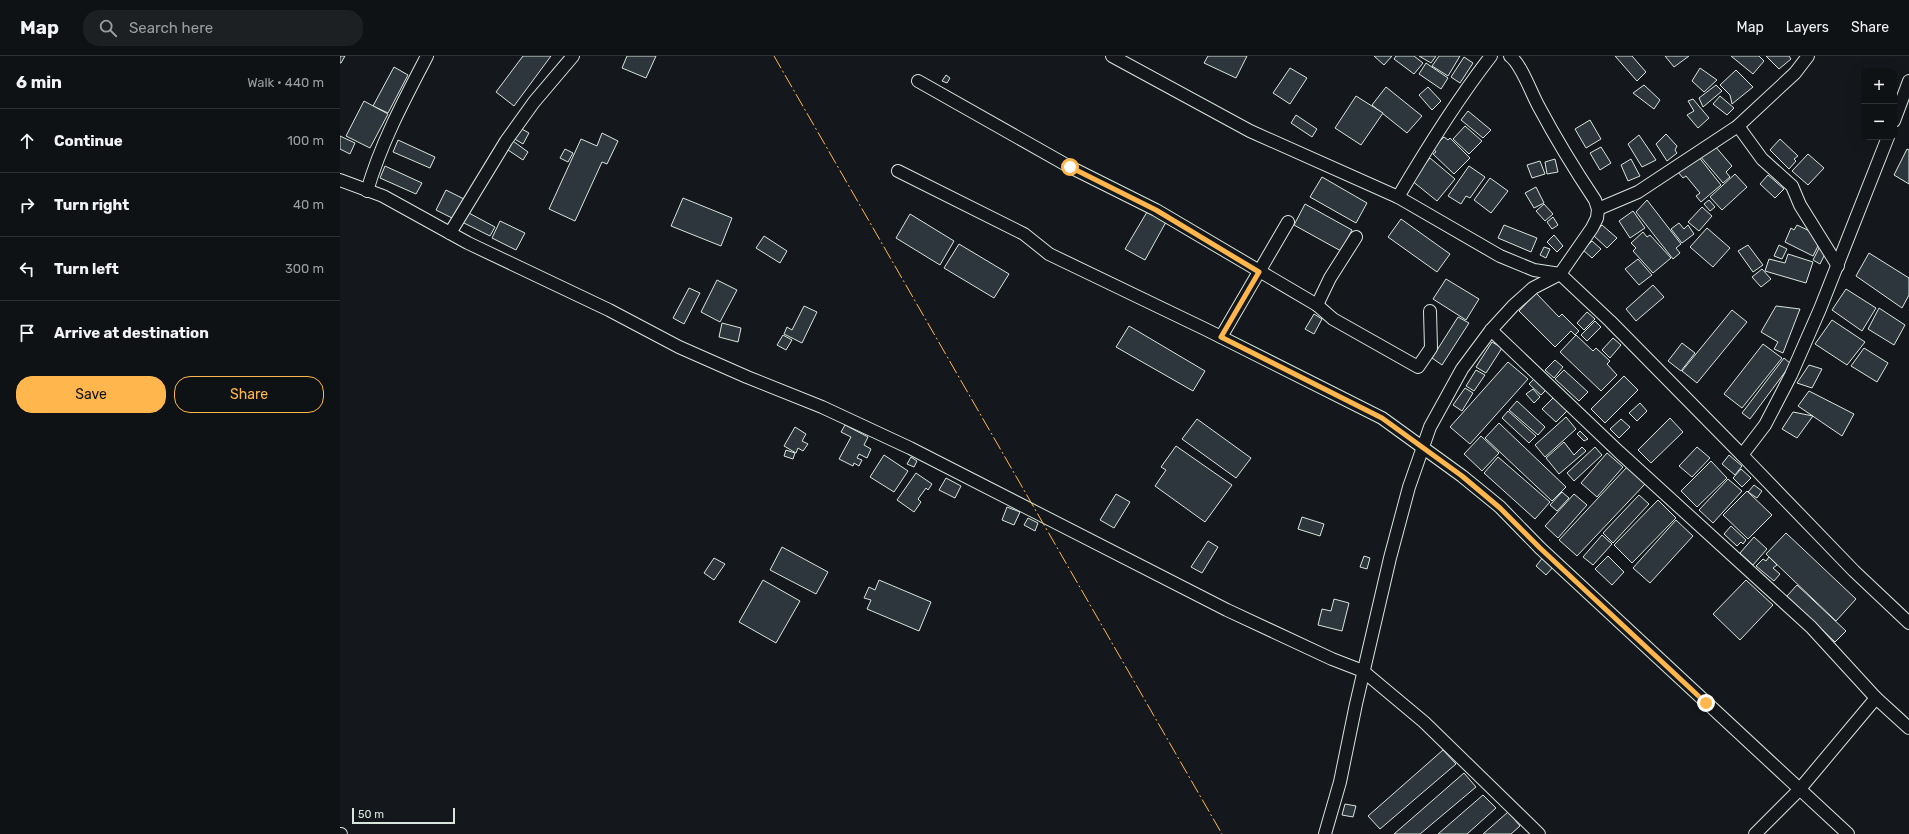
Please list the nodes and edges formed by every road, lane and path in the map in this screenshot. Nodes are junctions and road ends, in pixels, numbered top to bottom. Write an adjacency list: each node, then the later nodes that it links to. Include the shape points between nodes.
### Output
1 (427, 56): 14 (street, via 390,128)
2 (573, 56): 18 (street, via 534,102 506,141)
3 (1112, 56): 15 (street, via 1250,131)
4 (1491, 56): 15 (street, via 1428,146)
5 (1510, 56): 16 (street)
6 (1808, 56): 10 (street, via 1795,73)
7 (918, 81): 21 (street, via 1070,167 1156,210)
8 (1909, 81): 9 (street)
9 (1897, 113)
10 (1738, 126): 16 (street, via 1638,192); 20 (street, via 1762,159 1792,186 1800,205)
11 (1887, 140): 20 (street)
12 (898, 171): 26 (street, via 1024,234 1049,254)
13 (341, 183): 14 (street)
14 (366, 191): 18 (street, via 394,202)
15 (1398, 197): 22 (street, via 1500,256 1534,270)
16 (1598, 209): 22 (street, via 1592,228)
17 (1288, 222): 21 (street)
18 (450, 233): 30 (street, via 679,347 822,407 910,448 1227,610)
19 (1356, 237): 23 (street, via 1330,278)
20 (1838, 266): 28 (street, via 1791,375 1765,425)
21 (1259, 272): 23 (street); 26 (street)
22 (1560, 274): 25 (street, via 1533,288); 28 (street)
23 (1317, 305): 24 (street, via 1333,319 1418,367 1431,348)
24 (1430, 311)
25 (1491, 330): 27 (street, via 1462,369 1430,427); 31 (street, via 1619,452 1811,627)
26 (1221, 337): 27 (street, via 1382,418)
27 (1423, 449): 30 (street, via 1409,487); 33 (street, via 1462,476 1500,508)
28 (1742, 455): 29 (street, via 1854,571)
29 (1909, 623)
30 (1363, 671): 34 (street, via 1340,782); 35 (street, via 1424,722)
31 (1876, 698): 32 (street); 33 (street)
32 (1909, 728)
33 (1799, 790): 36 (street); 37 (street)
34 (1325, 834)
35 (1539, 834)
36 (1754, 834)
37 (1848, 834)

